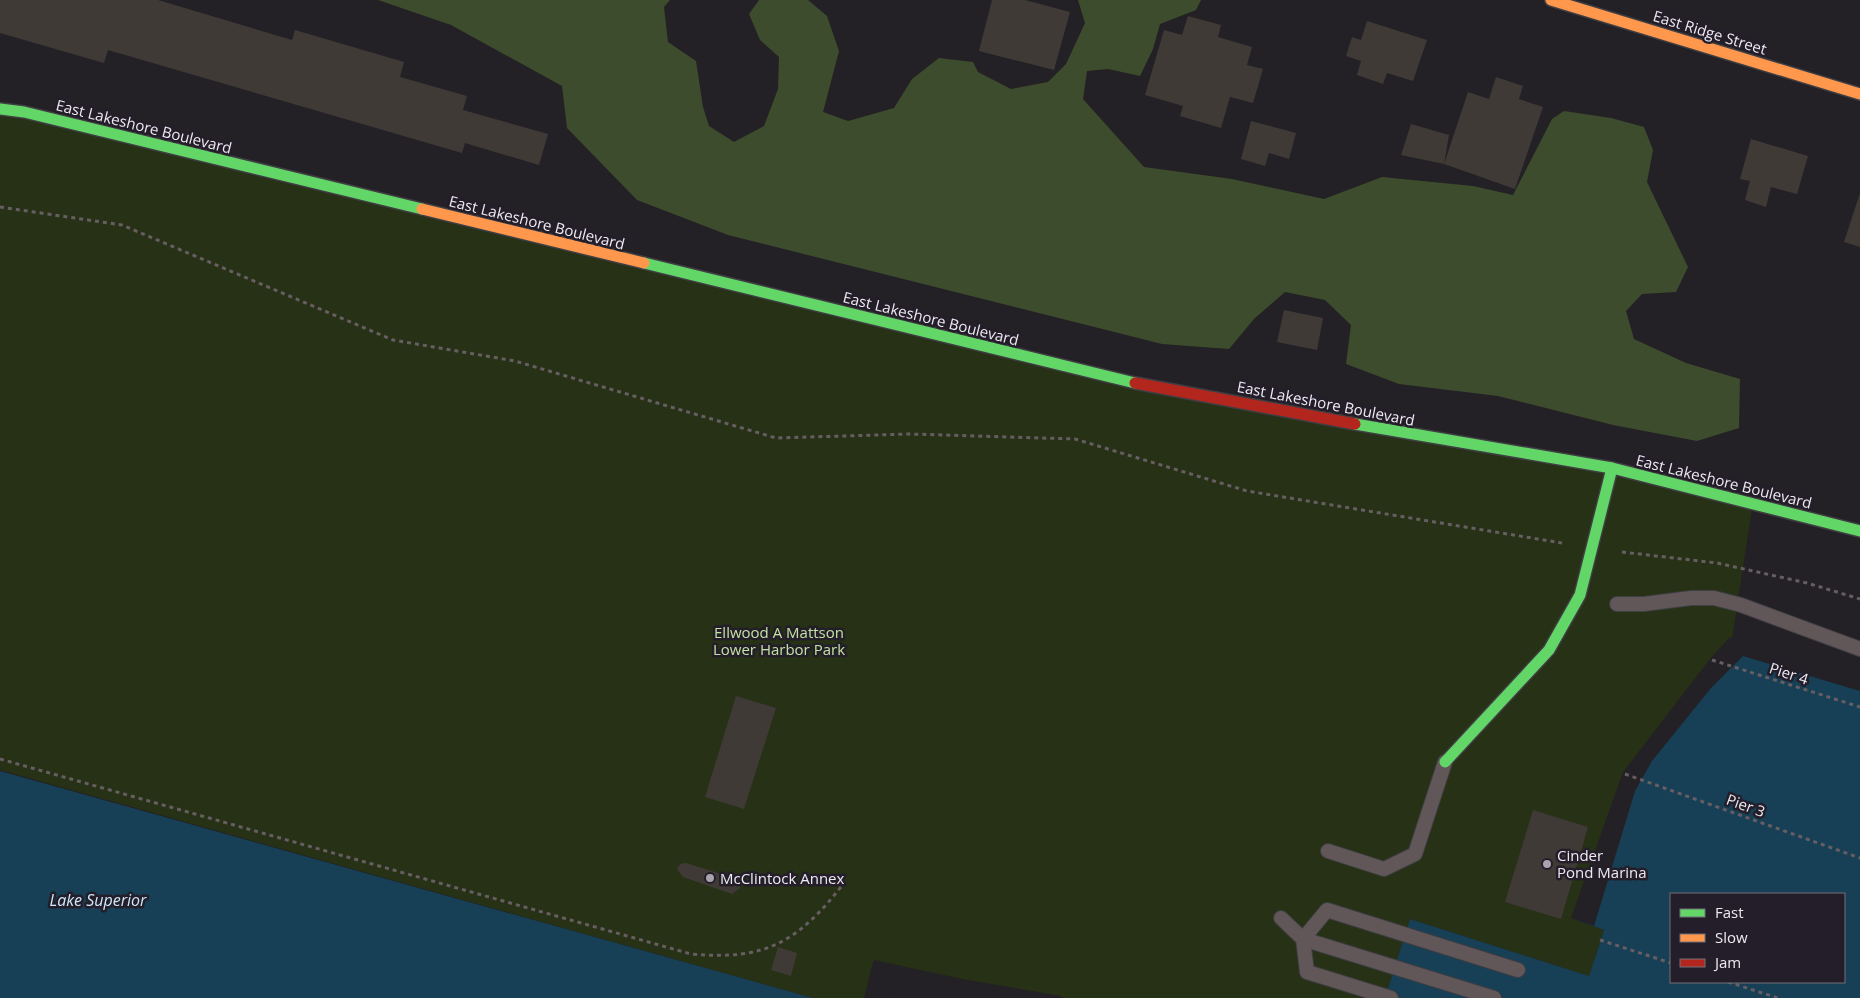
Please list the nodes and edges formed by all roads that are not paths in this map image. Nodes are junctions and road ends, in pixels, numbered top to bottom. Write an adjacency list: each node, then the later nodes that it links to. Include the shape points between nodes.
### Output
1 (1551, 0): 2 (street, East Ridge Street)
2 (1860, 94)
3 (0, 109): 4 (street, East Lakeshore Boulevard, via 44,117 1121,380 1433,439)
4 (1612, 468): 5 (street, East Lakeshore Boulevard); 8 (street, via 1580,595 1549,650)
5 (1860, 531)
6 (1617, 604): 7 (lane, via 1714,598)
7 (1860, 649)
8 (1445, 762): 9 (lane, via 1415,854 1384,869)
9 (1328, 851)
10 (1281, 918): 11 (lane)
11 (1303, 939): 12 (lane, via 1327,910); 13 (lane, via 1307,972); 14 (lane)
12 (1518, 970)
13 (1391, 998)
14 (1494, 998)

